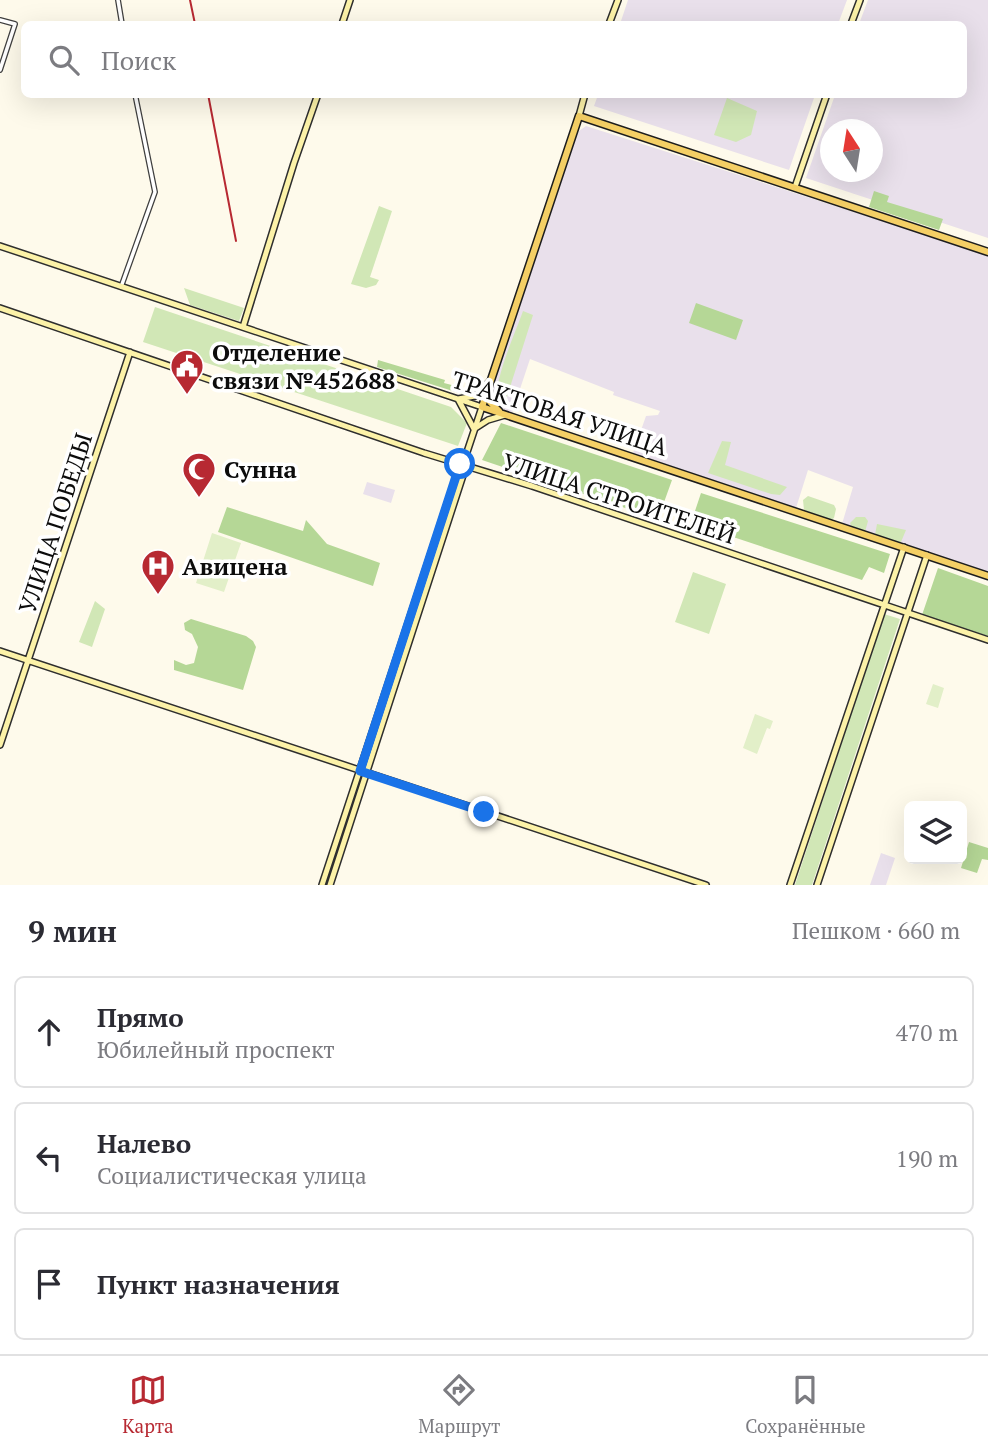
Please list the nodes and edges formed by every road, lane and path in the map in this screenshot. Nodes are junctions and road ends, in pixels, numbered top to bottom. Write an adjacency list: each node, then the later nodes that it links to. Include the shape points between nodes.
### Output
1 (118, 0): 6 (street)
2 (350, 0): 7 (main road)
3 (618, 0): 8 (main road)
4 (860, 0): 9 (main road)
5 (0, 20): 10 (street, via 15,24)
6 (122, 21)
7 (343, 21)
8 (610, 21)
9 (852, 21)
10 (0, 71)
11 (136, 98): 19 (street, via 155,192)
12 (317, 98): 21 (main road)
13 (584, 98): 15 (main road)
14 (826, 98): 16 (main road)
15 (579, 116): 16 (main road); 23 (main road)
16 (795, 187): 18 (main road)
17 (0, 246): 19 (main road, ТРАКТОВАЯ УЛИЦА)
18 (988, 252)
19 (121, 287): 21 (main road, ТРАКТОВАЯ УЛИЦА)
20 (0, 308): 22 (main road, УЛИЦА СТРОИТЕЛЕЙ)
21 (243, 327): 24 (main road, ТРАКТОВАЯ УЛИЦА)
22 (130, 352): 28 (main road, УЛИЦА СТРОИТЕЛЕЙ); 36 (main road, УЛИЦА ПОБЕДЫ)
23 (489, 382): 24 (main road, via 475,396); 25 (main road); 26 (main road, via 491,402)
24 (458, 399): 25 (main road, ТРАКТОВАЯ УЛИЦА); 27 (main road)
25 (482, 407): 26 (main road, ТРАКТОВАЯ УЛИЦА); 27 (main road)
26 (505, 415): 27 (main road); 29 (main road, ТРАКТОВАЯ УЛИЦА)
27 (474, 429): 28 (main road)
28 (463, 465): 32 (main road, УЛИЦА СТРОИТЕЛЕЙ); 38 (main road)
29 (904, 547): 30 (main road, ТРАКТОВАЯ УЛИЦА); 32 (main road)
30 (928, 555): 31 (main road, ТРАКТОВАЯ УЛИЦА); 33 (main road)
31 (988, 576)
32 (884, 605): 33 (main road, УЛИЦА СТРОИТЕЛЕЙ); 42 (main road)
33 (908, 612): 34 (main road, УЛИЦА СТРОИТЕЛЕЙ); 43 (main road)
34 (988, 640)
35 (0, 651): 36 (main road)
36 (28, 660): 37 (main road, УЛИЦА ПОБЕДЫ); 38 (main road)
37 (0, 745)
38 (364, 772): 39 (main road); 40 (main road); 41 (main road)
39 (322, 885)
40 (330, 885)
41 (705, 885)
42 (790, 885)
43 (817, 885)

